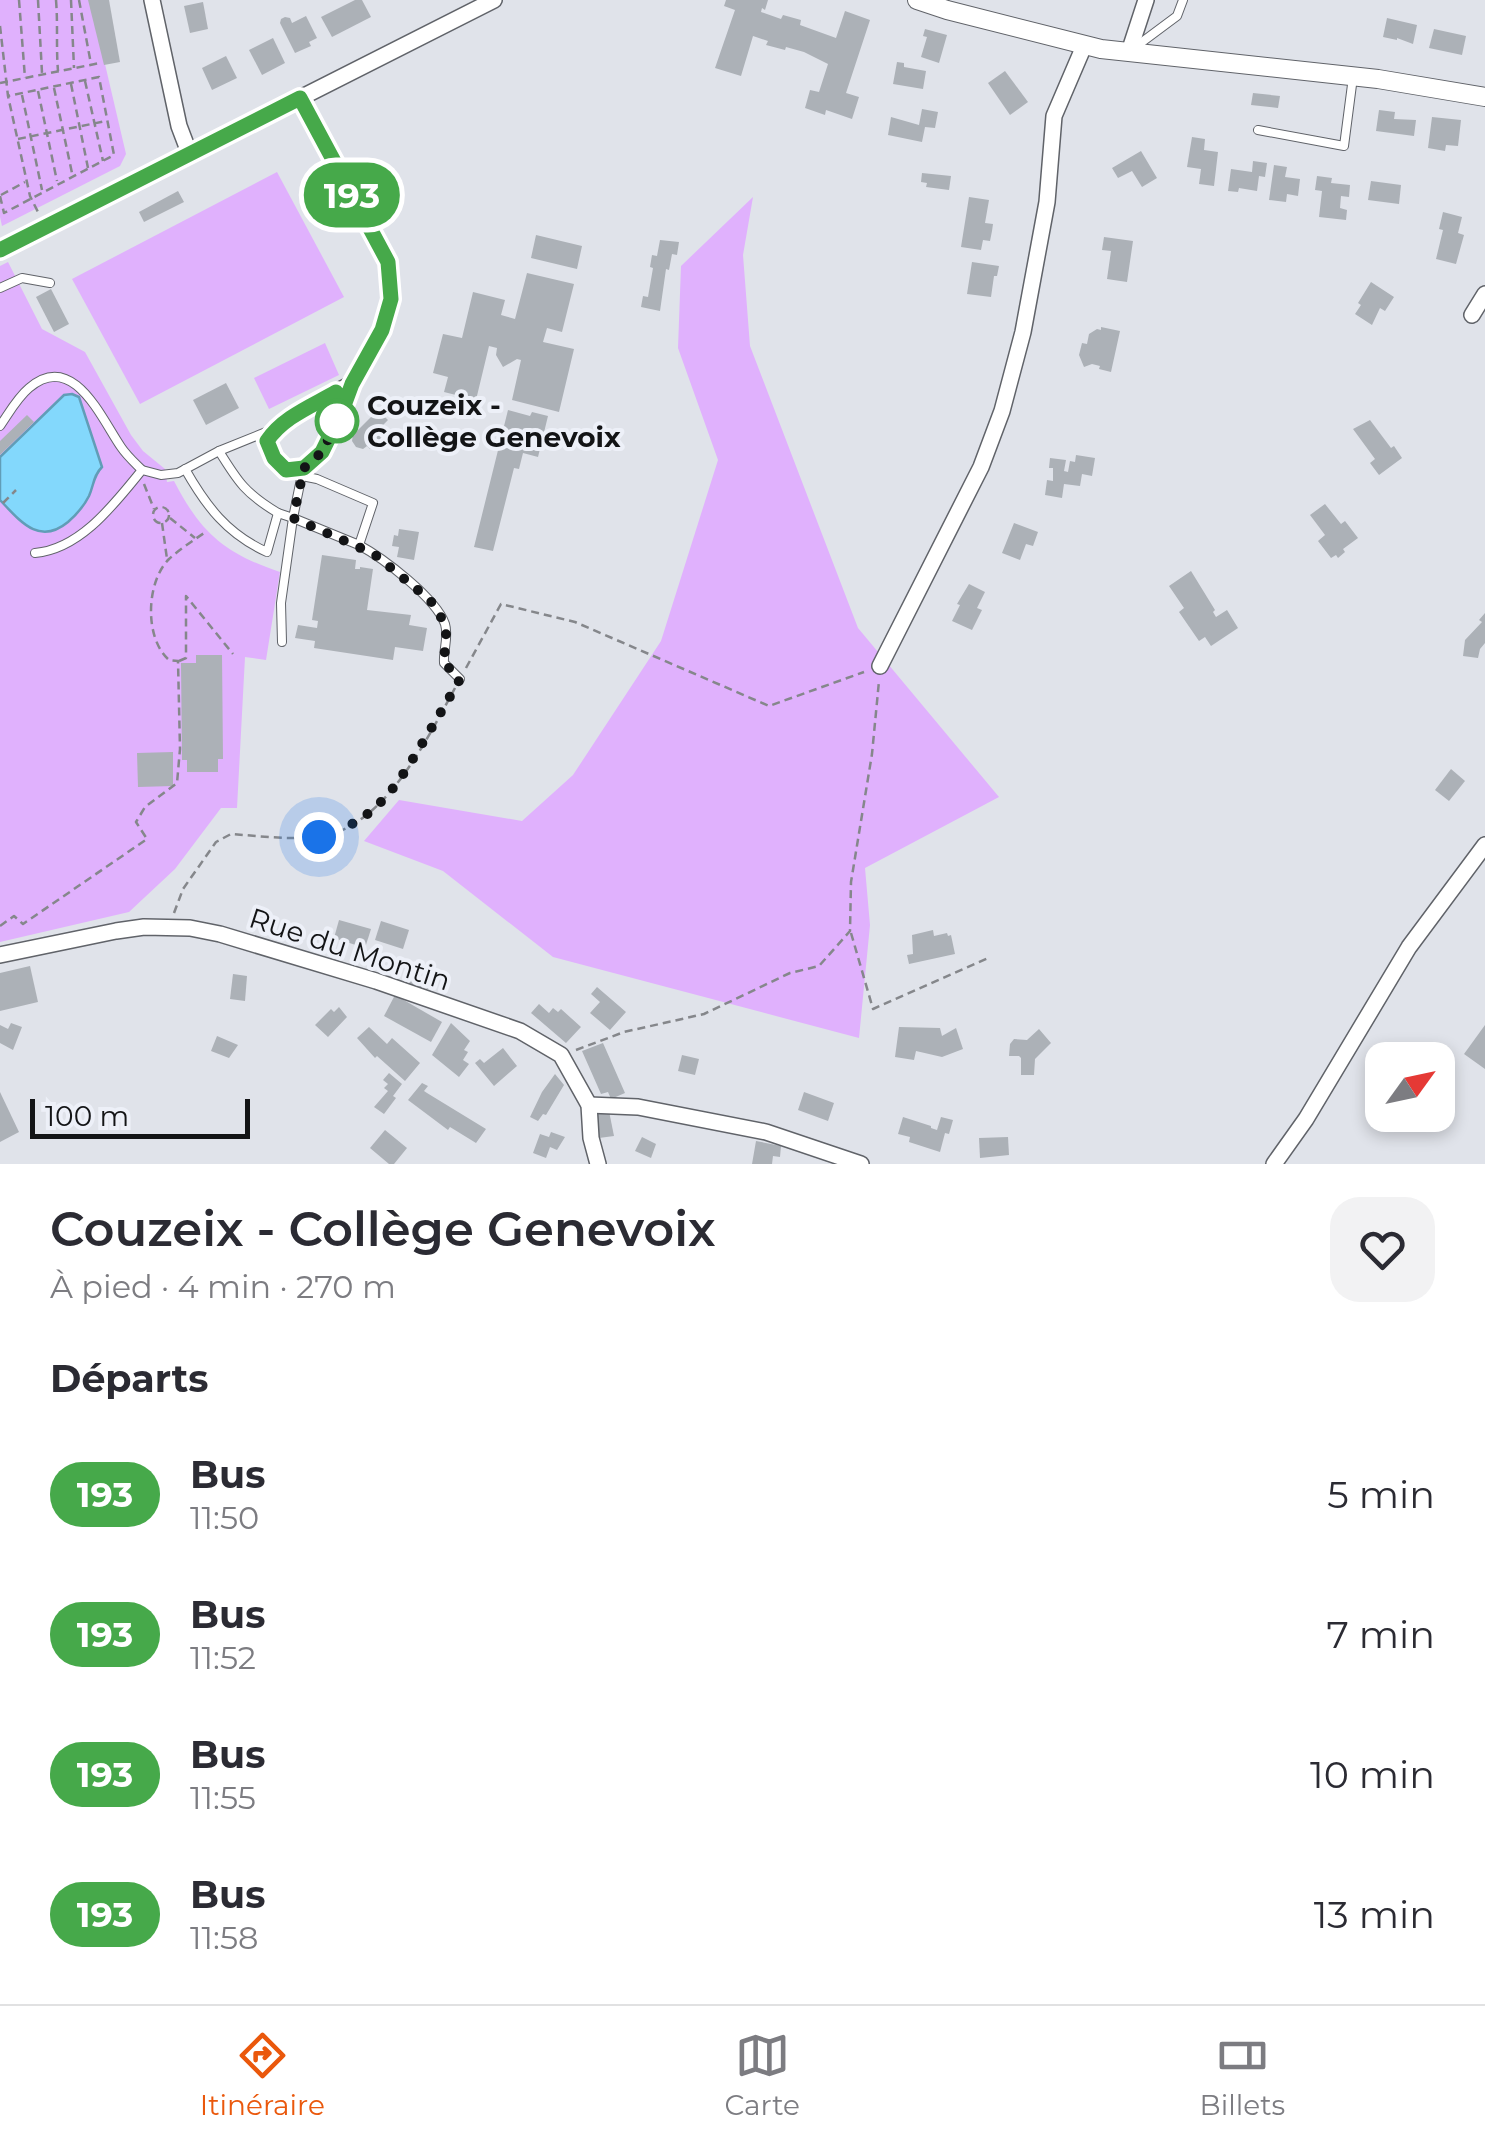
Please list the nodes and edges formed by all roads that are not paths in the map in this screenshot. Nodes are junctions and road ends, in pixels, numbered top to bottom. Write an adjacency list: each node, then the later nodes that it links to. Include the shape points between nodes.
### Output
1 (152, 0): 12 (street)
2 (494, 0): 9 (street)
3 (917, 0): 6 (street)
4 (1146, 0): 7 (street)
5 (1183, 0): 7 (lane, via 1177,16)
6 (1084, 46): 7 (street); 30 (street, via 1054,116 1047,202 1002,412)
7 (1129, 52): 8 (street)
8 (1353, 77): 10 (street); 11 (lane, via 1344,146)
9 (300, 98): 12 (street); 18 (street, via 388,262 391,299 382,330)
10 (1485, 98)
11 (1258, 130)
12 (190, 155): 13 (street)
13 (0, 250)
14 (50, 282): 15 (lane, via 22,278)
15 (0, 288)
16 (1485, 294): 17 (street)
17 (1472, 315)
18 (352, 384): 20 (street); 23 (street, via 322,452)
19 (0, 426): 24 (lane, via 37,382 67,379 86,394)
20 (275, 428): 21 (lane); 23 (street, via 267,441 274,458 286,470)
21 (219, 451): 22 (lane); 25 (lane, via 243,488)
22 (185, 469): 24 (lane); 25 (lane, via 220,521 267,552)
23 (303, 472): 26 (lane); 27 (lane, via 373,503)
24 (140, 473): 28 (lane, via 78,535)
25 (278, 512): 26 (lane)
26 (293, 518): 27 (lane); 29 (lane)
27 (359, 545): 31 (lane, via 430,600 444,622 444,663)
28 (35, 553)
29 (282, 642)
30 (880, 666)
31 (460, 679)
32 (1485, 844): 37 (street, via 1409,947)
33 (0, 955): 34 (street, Rue du Montin, via 116,931 171,926 220,934 520,1031 560,1056)
34 (589, 1105): 35 (street, Rue du Montin); 36 (street, via 638,1107 766,1132)
35 (598, 1164)
36 (861, 1164)
37 (1274, 1164)

